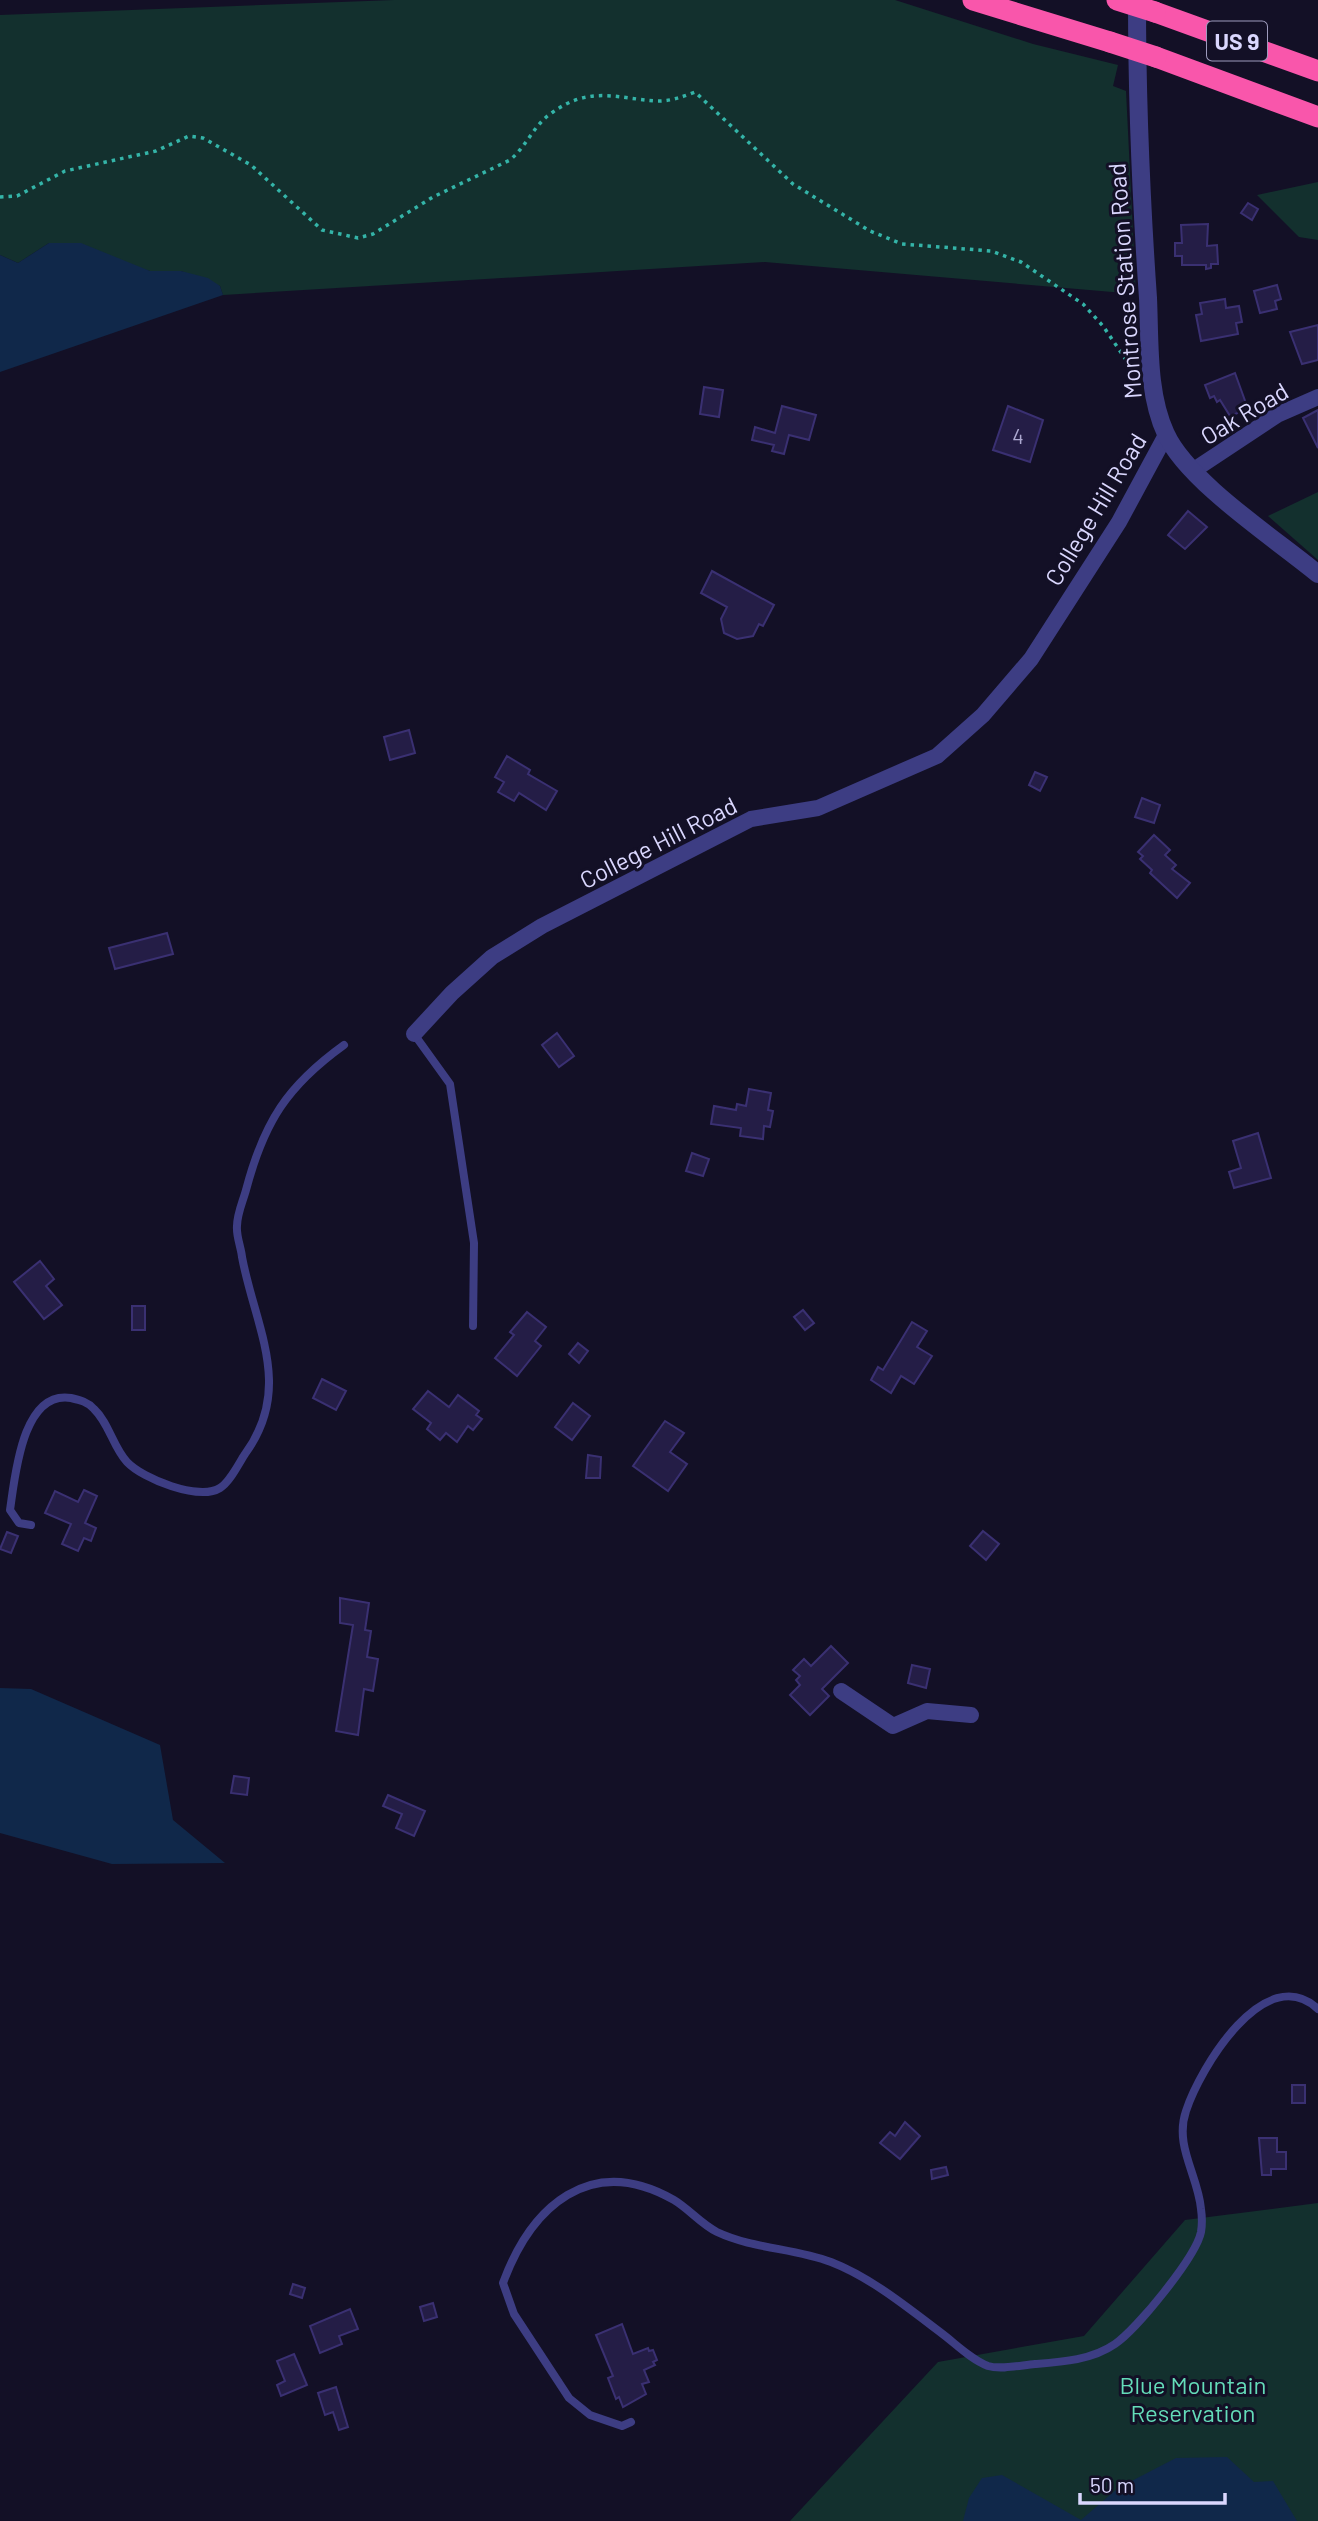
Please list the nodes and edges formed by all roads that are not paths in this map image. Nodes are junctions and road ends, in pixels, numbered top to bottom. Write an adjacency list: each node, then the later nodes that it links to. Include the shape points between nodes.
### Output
1 (973, 0): 5 (highway, US 9, bridge, via 1110,41)
2 (1117, 0): 3 (highway, US 9, bridge)
3 (1146, 6): 4 (highway, US 9); 7 (street, Montrose Station Road, via 1139,151 1152,361)
4 (1318, 71)
5 (1318, 117)
6 (1318, 397): 8 (street, Oak Road, via 1277,415)
7 (1166, 435): 8 (street, Montrose Station Road); 10 (street, College Hill Road, via 1119,522 1031,659 983,715 937,755 818,808 751,819 541,926 492,957)
8 (1194, 470): 9 (street, Montrose Station Road, via 1250,522)
9 (1318, 574)
10 (414, 1034): 12 (lane, via 450,1083 474,1243)
11 (344, 1045): 13 (lane, via 310,1070 270,1125 237,1226 248,1289 265,1339 271,1398 251,1447 221,1488 201,1493 176,1488 128,1463 93,1407 60,1396 44,1403 30,1424 17,1460 10,1510 19,1522)
12 (473, 1326)
13 (31, 1525)
14 (841, 1691): 15 (street, via 892,1726 927,1711)
15 (971, 1715)
16 (1318, 2009): 17 (lane, via 1308,2000 1289,1995 1268,2001 1245,2016 1225,2040 1185,2113 1182,2145 1201,2207 1201,2234 1157,2300 1115,2344 1068,2361 990,2367 869,2282 831,2262 714,2231 674,2200 639,2188 597,2182 568,2194 535,2222 516,2248 502,2283 514,2314 569,2398 590,2415 622,2426)
17 (631, 2422)

